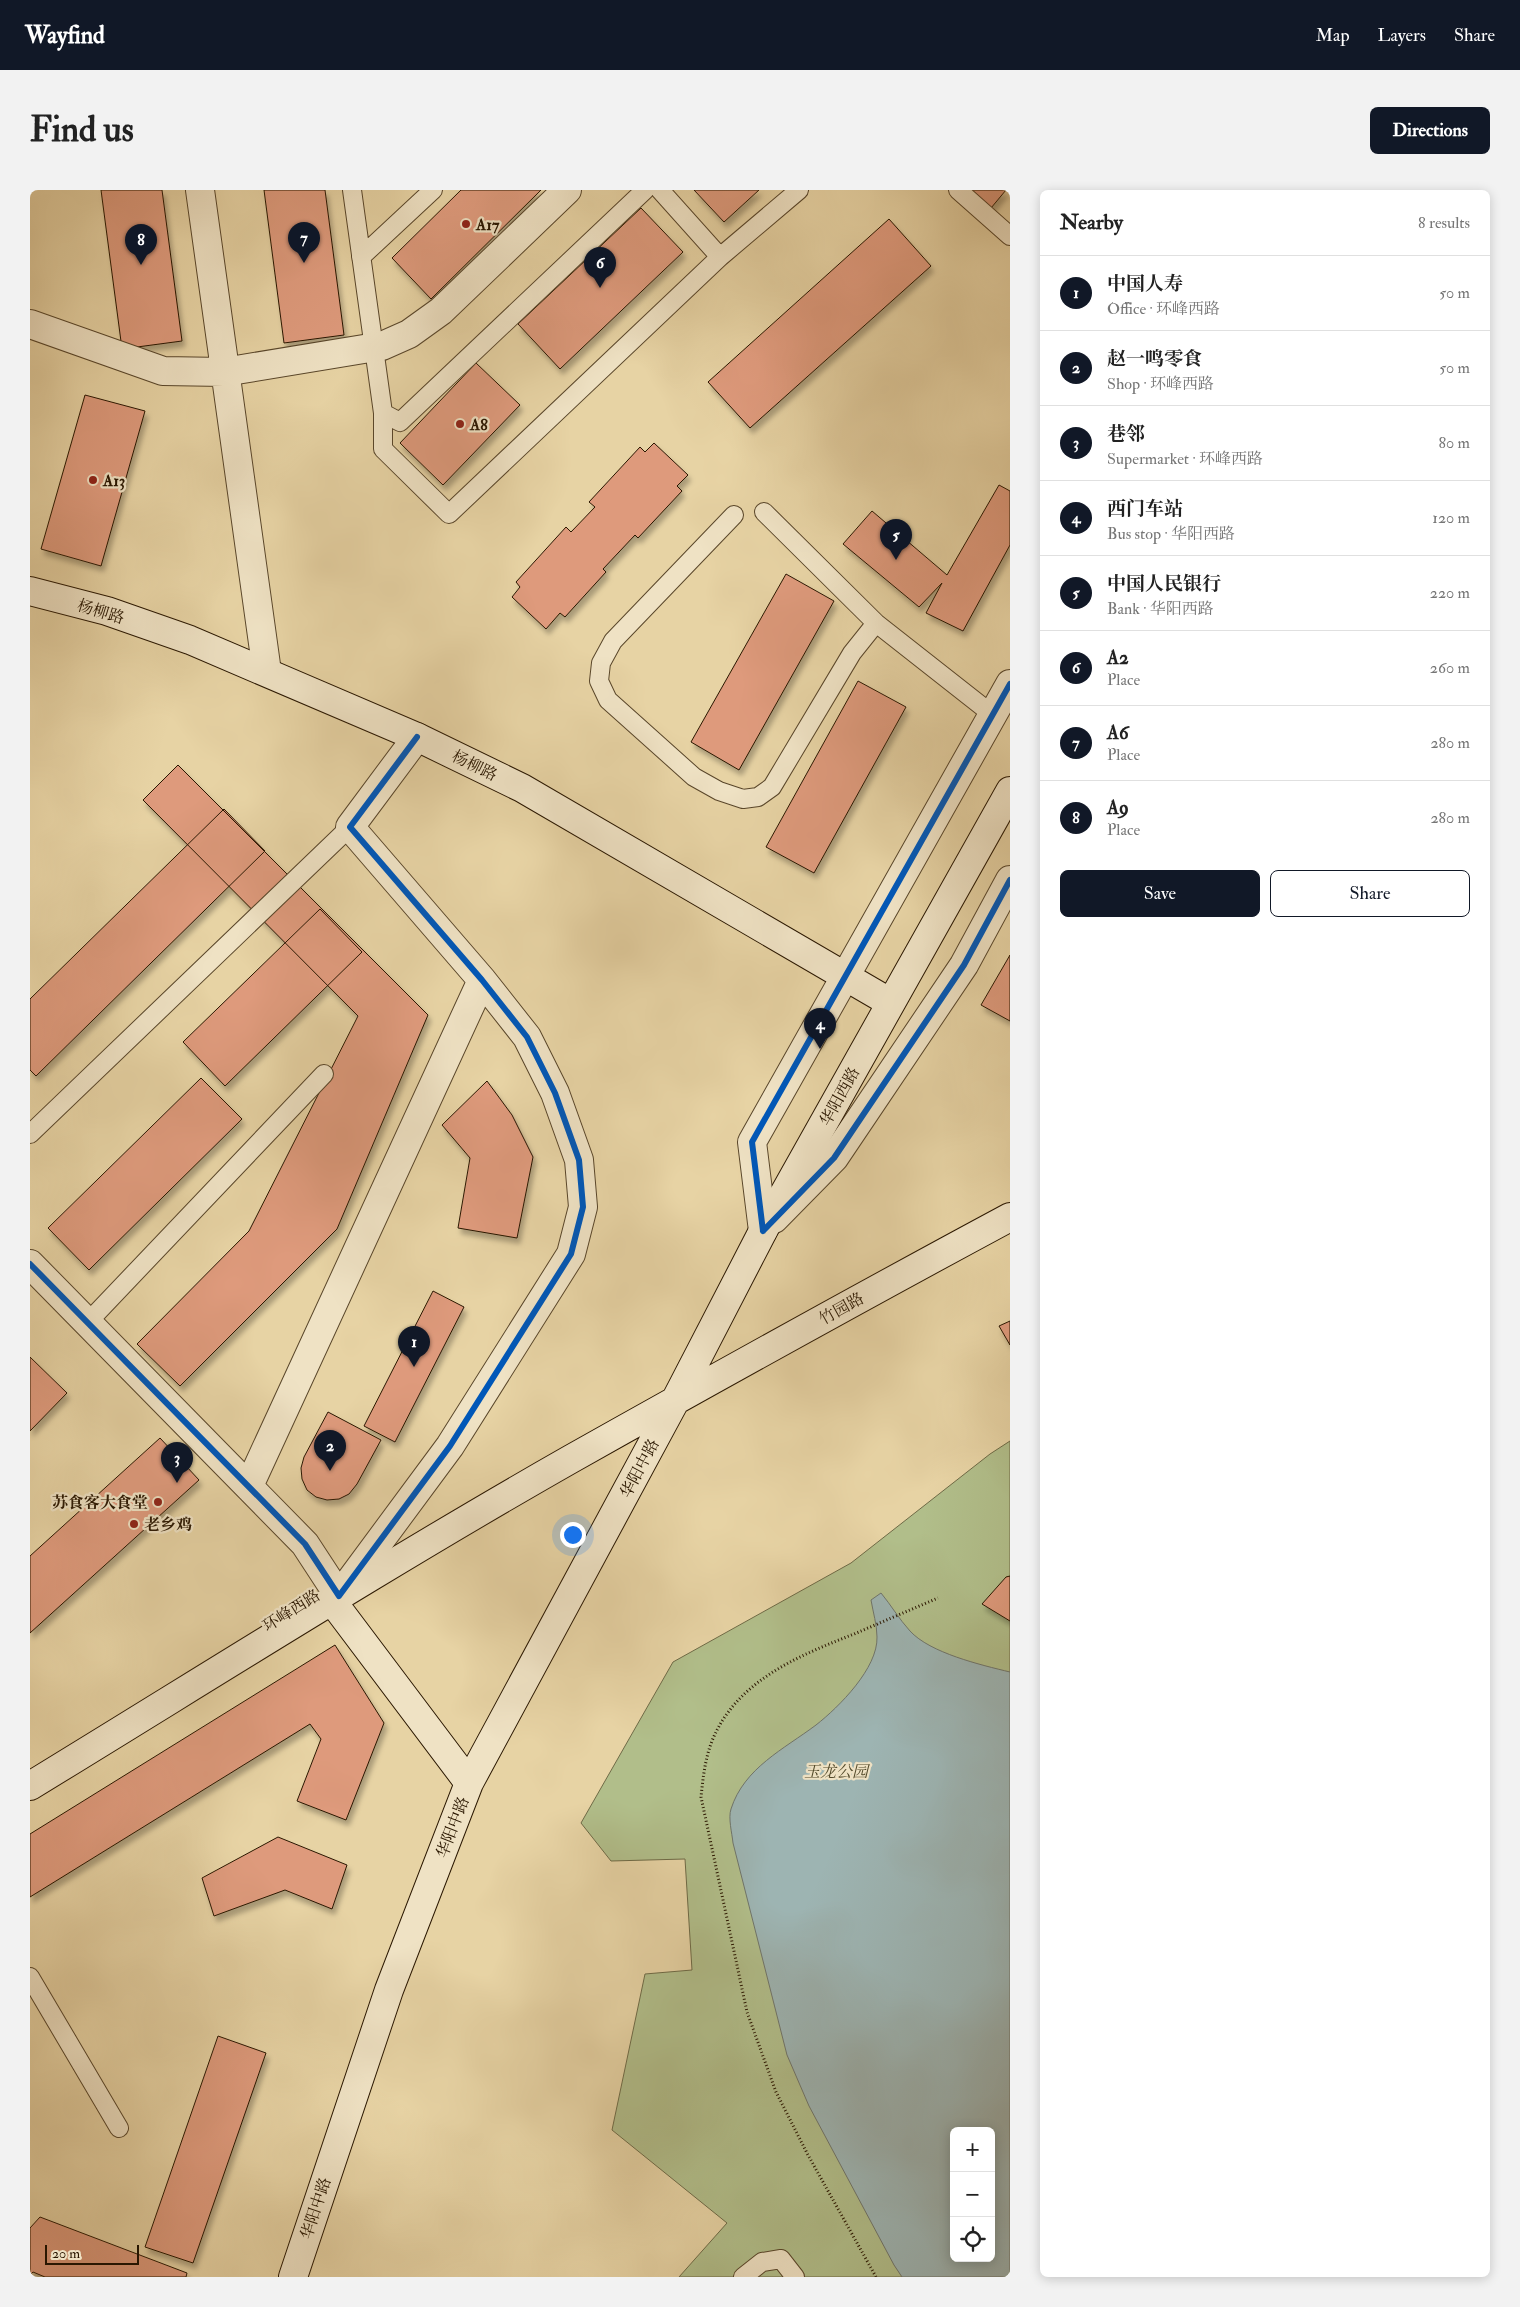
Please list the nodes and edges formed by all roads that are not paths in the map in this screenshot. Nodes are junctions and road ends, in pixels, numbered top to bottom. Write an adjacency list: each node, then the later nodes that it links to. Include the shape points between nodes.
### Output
1 (200, 190): 13 (street)
2 (352, 190): 9 (lane)
3 (433, 190): 9 (lane)
4 (567, 190): 12 (street, via 441,311 409,334)
5 (648, 190): 10 (lane); 14 (lane, via 400,422)
6 (799, 190): 10 (lane)
7 (958, 190): 8 (lane)
8 (1010, 236)
9 (361, 257): 12 (lane)
10 (720, 257): 14 (lane, via 449,514 384,449)
11 (30, 324): 13 (street, via 163,371)
12 (373, 348): 13 (street); 14 (lane)
13 (224, 372): 19 (street)
14 (383, 413)
15 (764, 512): 18 (lane)
16 (734, 514): 18 (lane, via 613,642 601,663 599,681 608,700 694,777 719,791 743,799 758,796 772,787 852,653)
17 (30, 591): 19 (street, 杨柳路, via 107,611)
18 (876, 624): 21 (lane)
19 (267, 672): 22 (street, 杨柳路)
20 (1010, 684): 21 (street)
21 (993, 715): 26 (street)
22 (417, 737): 24 (street); 26 (street, 杨柳路, via 522,788)
23 (1010, 791): 28 (street, 华阳西路)
24 (350, 827): 27 (street); 30 (lane)
25 (1010, 880): 32 (street, via 964,965 834,1158)
26 (846, 977): 28 (street, 杨柳路); 32 (street, via 752,1142)
27 (482, 980): 36 (street); 37 (street, via 527,1037 555,1093 580,1160 583,1207 572,1254 450,1446)
28 (891, 1002): 32 (street, 华阳西路)
29 (324, 1074): 34 (lane)
30 (30, 1134)
31 (1010, 1217): 35 (street, 竹园路, via 834,1312)
32 (763, 1231): 35 (street, 华阳西路)
33 (34, 1275): 34 (street)
34 (88, 1322): 36 (street)
35 (674, 1404): 37 (street, 环峰西路, via 571,1460); 38 (street, 华阳中路)
36 (249, 1486): 37 (street, via 305,1544)
37 (336, 1599): 38 (street); 39 (street, 环峰西路)
38 (470, 1784): 42 (street, 华阳中路, via 389,1990)
39 (30, 1786)
40 (30, 1977): 41 (lane)
41 (119, 2128)
42 (292, 2277)
43 (743, 2277): 44 (lane, via 762,2262 781,2259)
44 (795, 2277)

